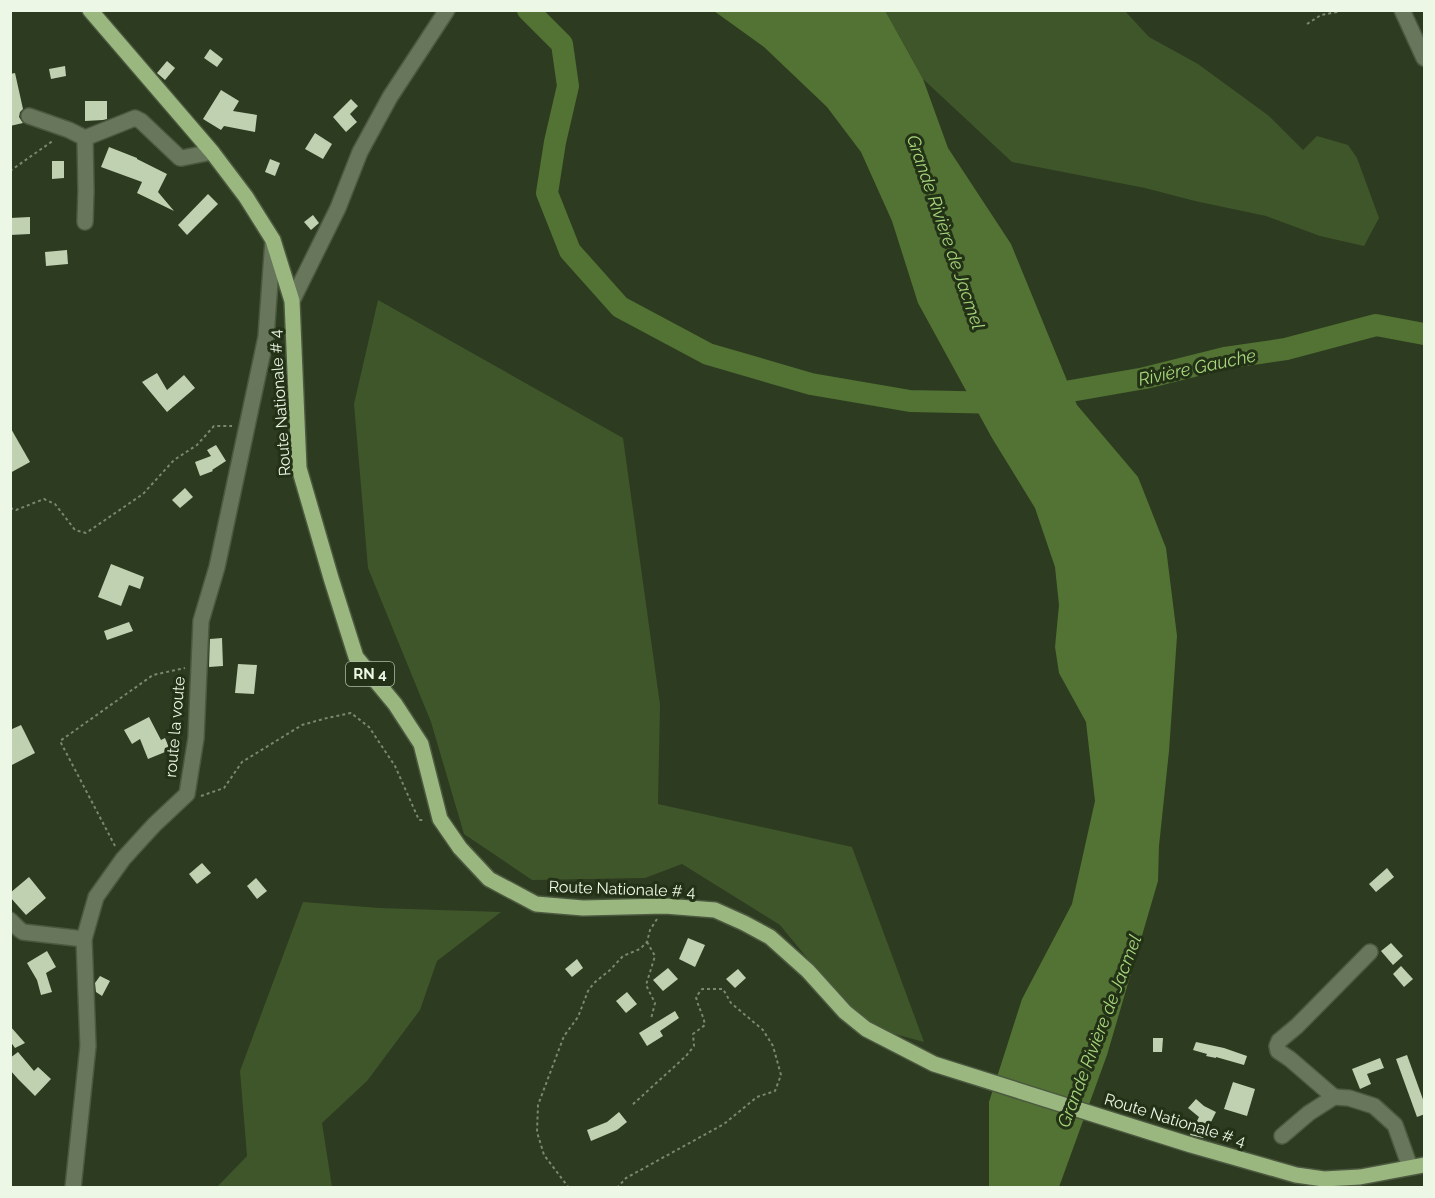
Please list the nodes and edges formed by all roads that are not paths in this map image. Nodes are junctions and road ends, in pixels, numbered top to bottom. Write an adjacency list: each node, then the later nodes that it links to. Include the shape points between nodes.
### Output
1 (90, 10): 7 (main road, Route Nationale # 4 / RN 4)
2 (447, 10): 10 (street, via 390,97 360,152 338,208)
3 (1402, 10): 4 (street)
4 (1425, 58)
5 (29, 116): 6 (street)
6 (85, 138): 7 (street, via 135,118 180,158); 8 (street)
7 (212, 152): 9 (main road, Route Nationale # 4 / RN 4)
8 (85, 222)
9 (273, 240): 10 (main road, Route Nationale # 4 / RN 4); 12 (street, route la voute, via 266,337 217,567 201,621 196,738 187,794 123,860 96,897)
10 (292, 301): 16 (main road, Route Nationale # 4 / RN 4, via 299,468 356,657 395,704 421,744 440,819 489,879 536,904 715,910 770,938 866,1029 934,1064 1191,1144 1296,1175 1324,1179)
11 (10, 920): 12 (street, via 24,932)
12 (84, 939): 17 (street, route la voute, via 88,1046)
13 (1370, 952): 14 (street, via 1276,1046)
14 (1334, 1096): 15 (street); 16 (street, via 1374,1106 1395,1125)
15 (1282, 1136)
16 (1418, 1166)
17 (73, 1188)

